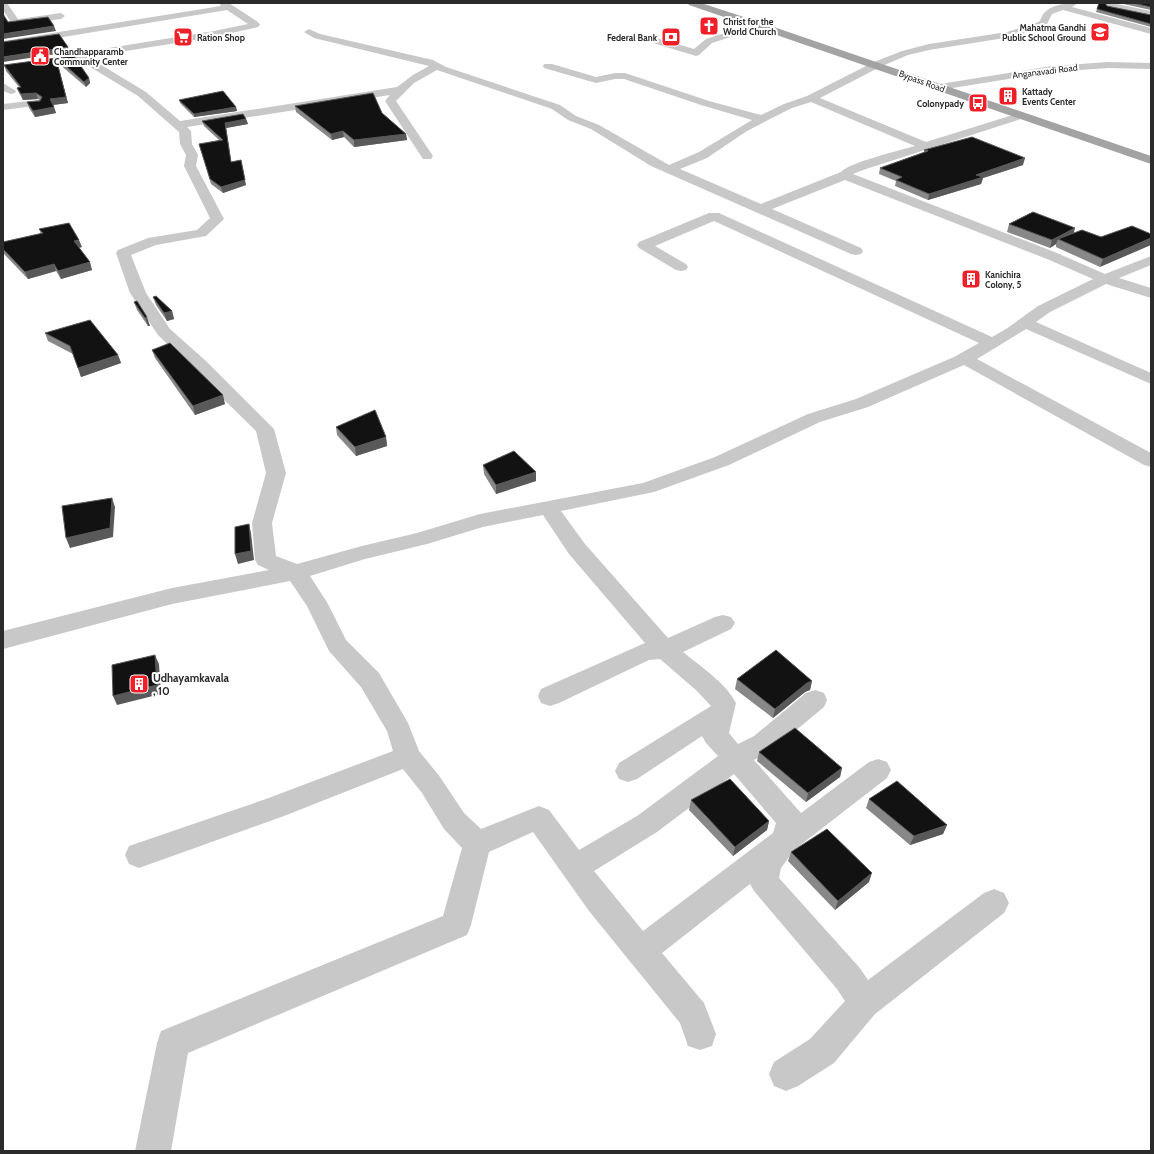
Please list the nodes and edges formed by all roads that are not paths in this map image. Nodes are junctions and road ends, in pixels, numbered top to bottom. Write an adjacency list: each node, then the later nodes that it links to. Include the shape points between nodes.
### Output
1 (3, 3): 8 (street, via 15,22)
2 (692, 3): 9 (main road, Bypass Road)
3 (1074, 3): 6 (street)
4 (1098, 3): 7 (street)
5 (226, 5): 13 (street); 14 (street, via 255,26)
6 (1063, 7): 10 (street); 16 (street, via 1046,14 1044,22 1039,25 1023,30 997,37 921,48)
7 (1151, 14)
8 (61, 16)
9 (759, 25): 12 (street, via 708,41 696,53); 16 (main road, Bypass Road)
10 (1151, 31)
11 (309, 32): 19 (street, via 429,62)
12 (636, 35)
13 (3, 44)
14 (79, 56): 15 (street); 27 (street, via 142,94)
15 (64, 58)
16 (878, 64): 20 (main road, Bypass Road); 22 (street)
17 (548, 66): 26 (street, via 596,80 625,76)
18 (1151, 66): 20 (street, Anganavadi Road, via 1108,65 1052,69)
19 (436, 67): 21 (street, via 418,75); 31 (street, via 556,107 572,118 596,127 655,163)
20 (940, 87): 25 (main road, Bypass Road)
21 (399, 90): 27 (street); 29 (street, via 390,101)
22 (811, 98): 26 (street); 28 (street)
23 (38, 103): 24 (street)
24 (3, 107)
25 (1020, 116): 28 (street); 30 (main road, Bypass Road)
26 (763, 119): 31 (street, via 703,155)
27 (178, 125): 45 (street, via 185,131 186,144 192,155 190,166 217,219 201,233 153,241 124,253 130,276 164,332 265,429 276,473 262,522 266,560)
28 (926, 146): 32 (street, via 859,167)
29 (427, 156)
30 (1151, 160)
31 (670, 169): 33 (street)
32 (846, 175): 33 (street); 37 (street)
33 (761, 209): 34 (street)
34 (856, 251)
35 (1151, 260): 37 (street)
36 (681, 268): 40 (street, via 644,245 714,216)
37 (1105, 279): 38 (street); 39 (street, via 1044,309)
38 (1151, 293)
39 (1025, 323): 40 (street); 42 (street)
40 (992, 343): 41 (street)
41 (965, 359): 43 (street); 44 (street, via 862,403 814,418 722,461 647,488)
42 (1151, 379)
43 (1151, 461)
44 (548, 507): 45 (street, via 480,521); 48 (street, via 577,549)
45 (296, 572): 47 (street, via 172,596); 52 (street, via 317,604 337,645 370,680 399,730)
46 (723, 623): 48 (street)
47 (3, 640)
48 (665, 650): 49 (street, via 646,651); 51 (street, via 706,684 724,703)
49 (550, 696)
50 (815, 700): 53 (street, via 763,743)
51 (722, 711): 53 (street, via 716,736); 55 (street)
52 (408, 756): 57 (street, via 431,785 454,821); 58 (street, via 283,806)
53 (735, 758): 56 (street, via 791,822); 59 (street, via 647,824)
54 (878, 770): 56 (street)
55 (628, 771)
56 (784, 841): 61 (street); 62 (street, via 767,864 764,882 848,978)
57 (477, 844): 59 (street, via 539,818); 65 (street, via 456,925 173,1043)
58 (139, 855)
59 (575, 868): 61 (street)
60 (994, 904): 62 (street)
61 (640, 952): 63 (street, via 693,1014)
62 (864, 1003): 64 (street, via 822,1051)
63 (700, 1034)
64 (786, 1074)
65 (153, 1151)

